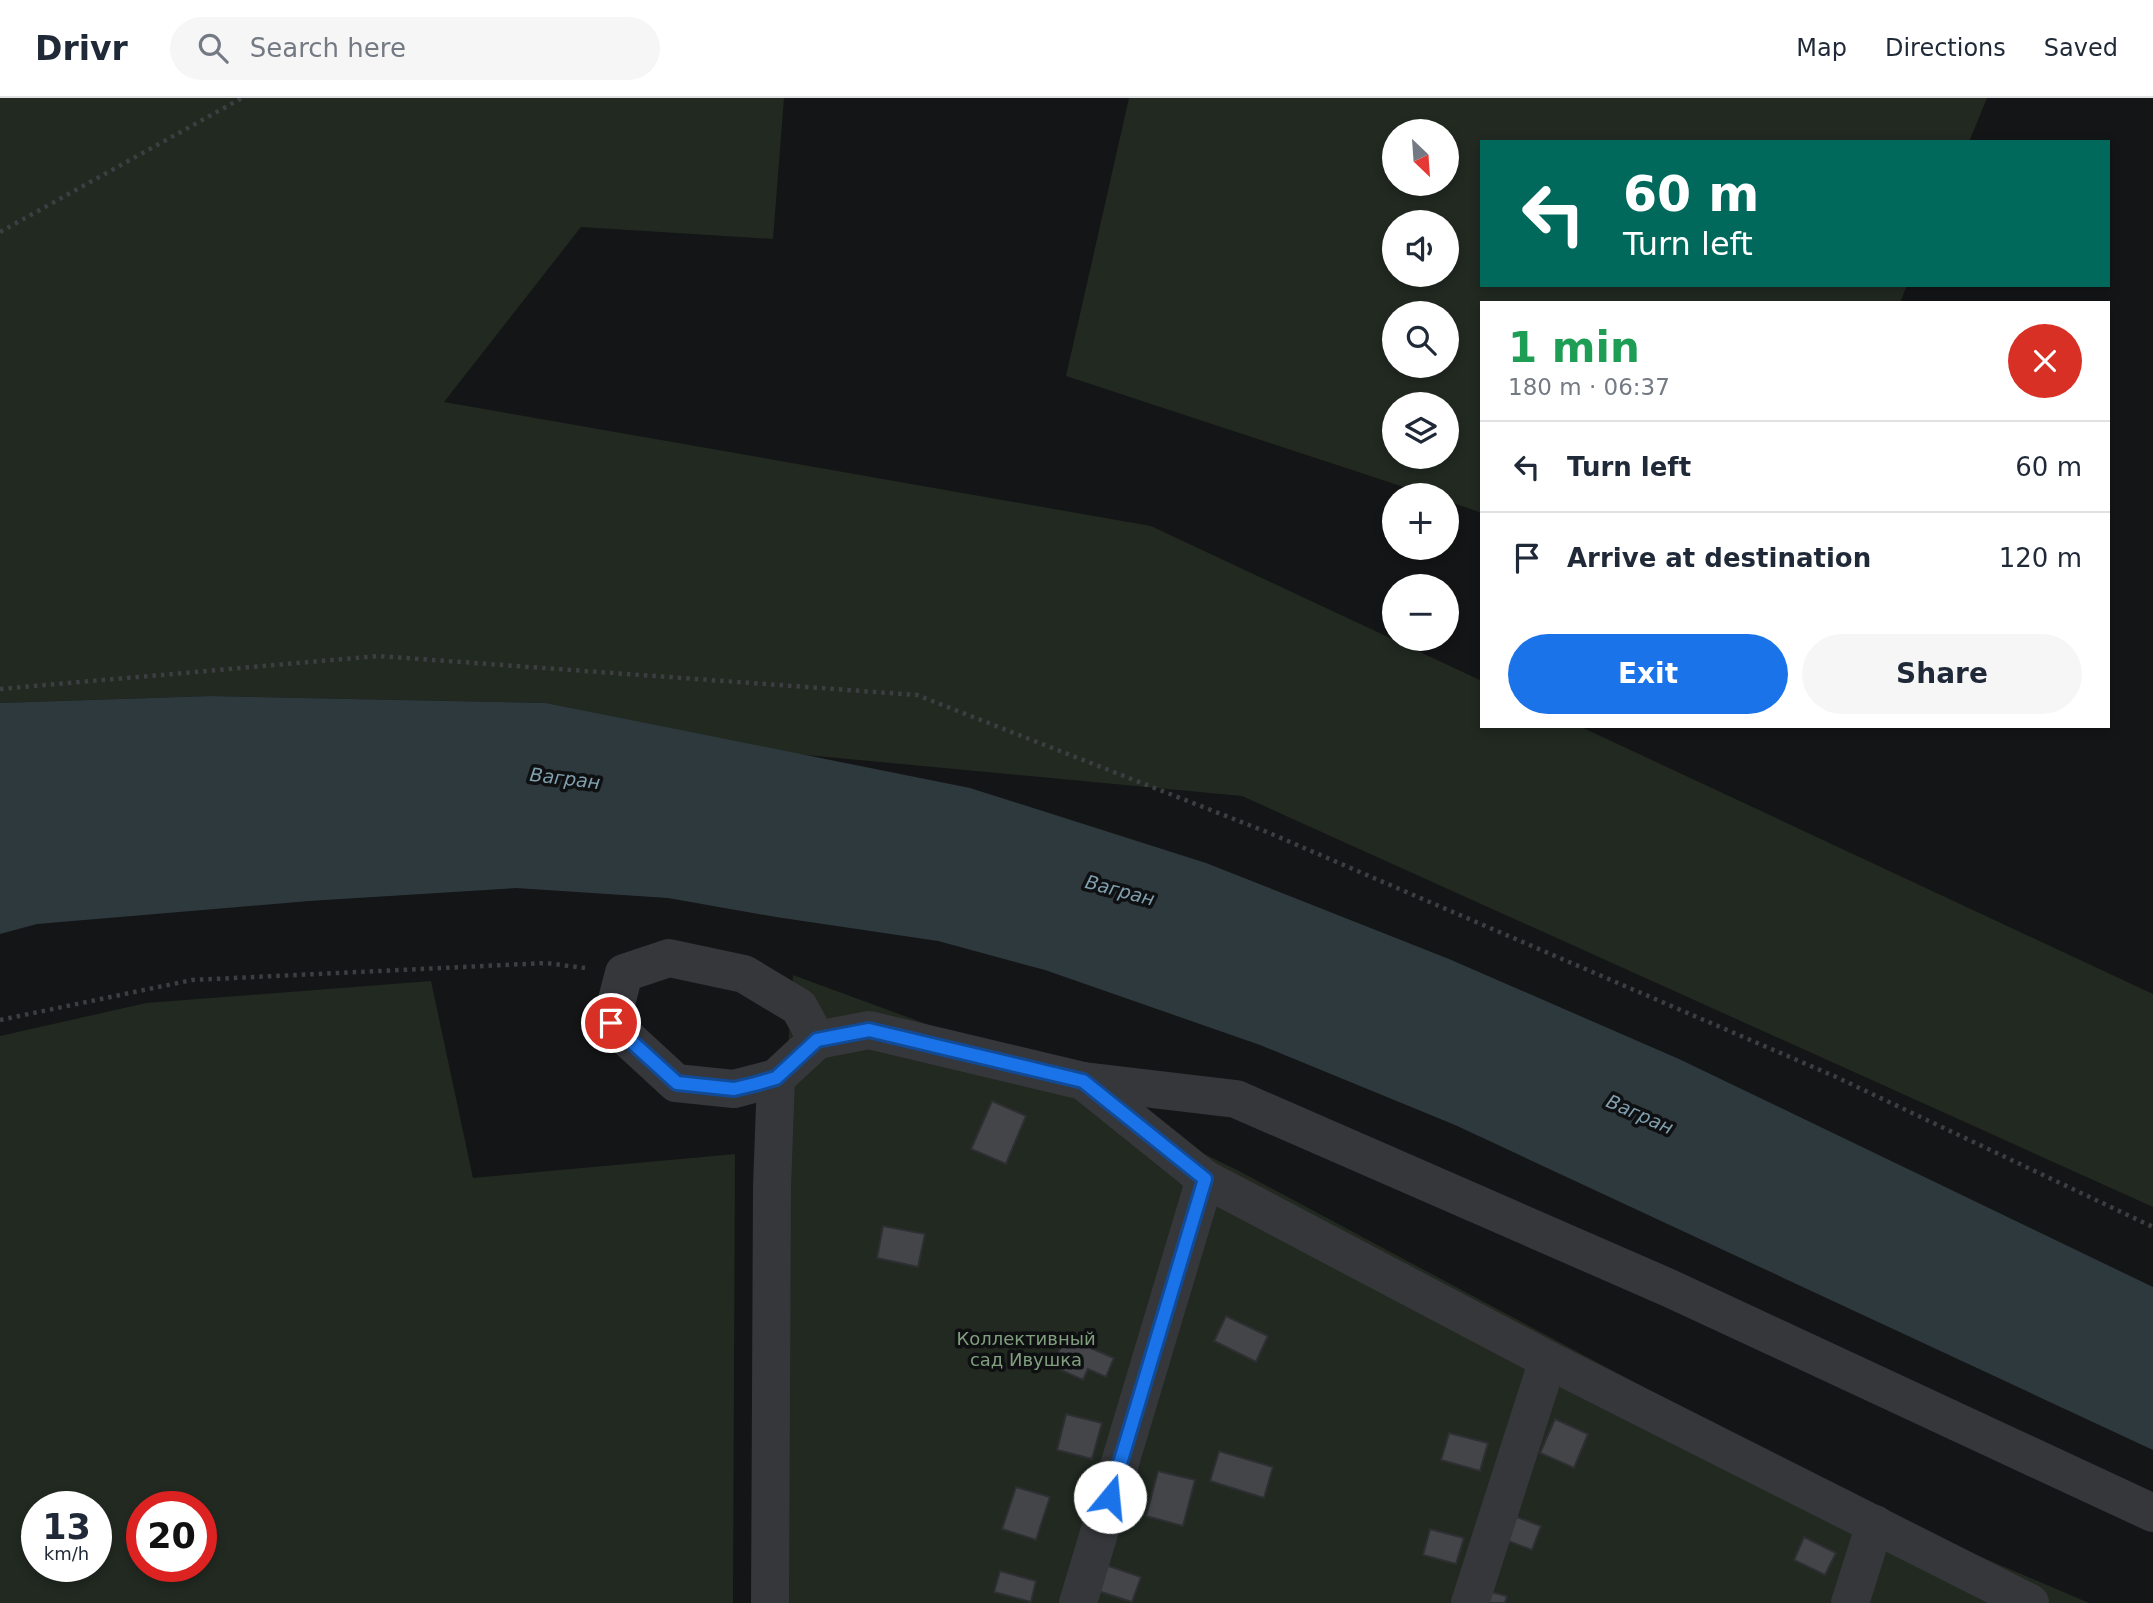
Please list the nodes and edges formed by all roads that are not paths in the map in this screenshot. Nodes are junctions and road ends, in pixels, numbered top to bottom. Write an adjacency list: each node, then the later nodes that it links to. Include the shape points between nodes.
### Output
1 (817, 1040): 2 (street); 2 (street, via 799,1007 744,974 669,957 624,973 611,1023 677,1083 734,1089); 3 (street, via 869,1030)
2 (776, 1078): 8 (street)
3 (1083, 1081): 4 (street); 6 (street, via 1236,1099 1669,1288)
4 (1205, 1179): 5 (street); 9 (street)
5 (1548, 1360): 7 (street); 10 (street)
6 (2153, 1513)
7 (1875, 1524): 11 (street); 12 (street)
8 (769, 1603)
9 (1078, 1603)
10 (1470, 1603)
11 (1850, 1603)
12 (2030, 1603)

